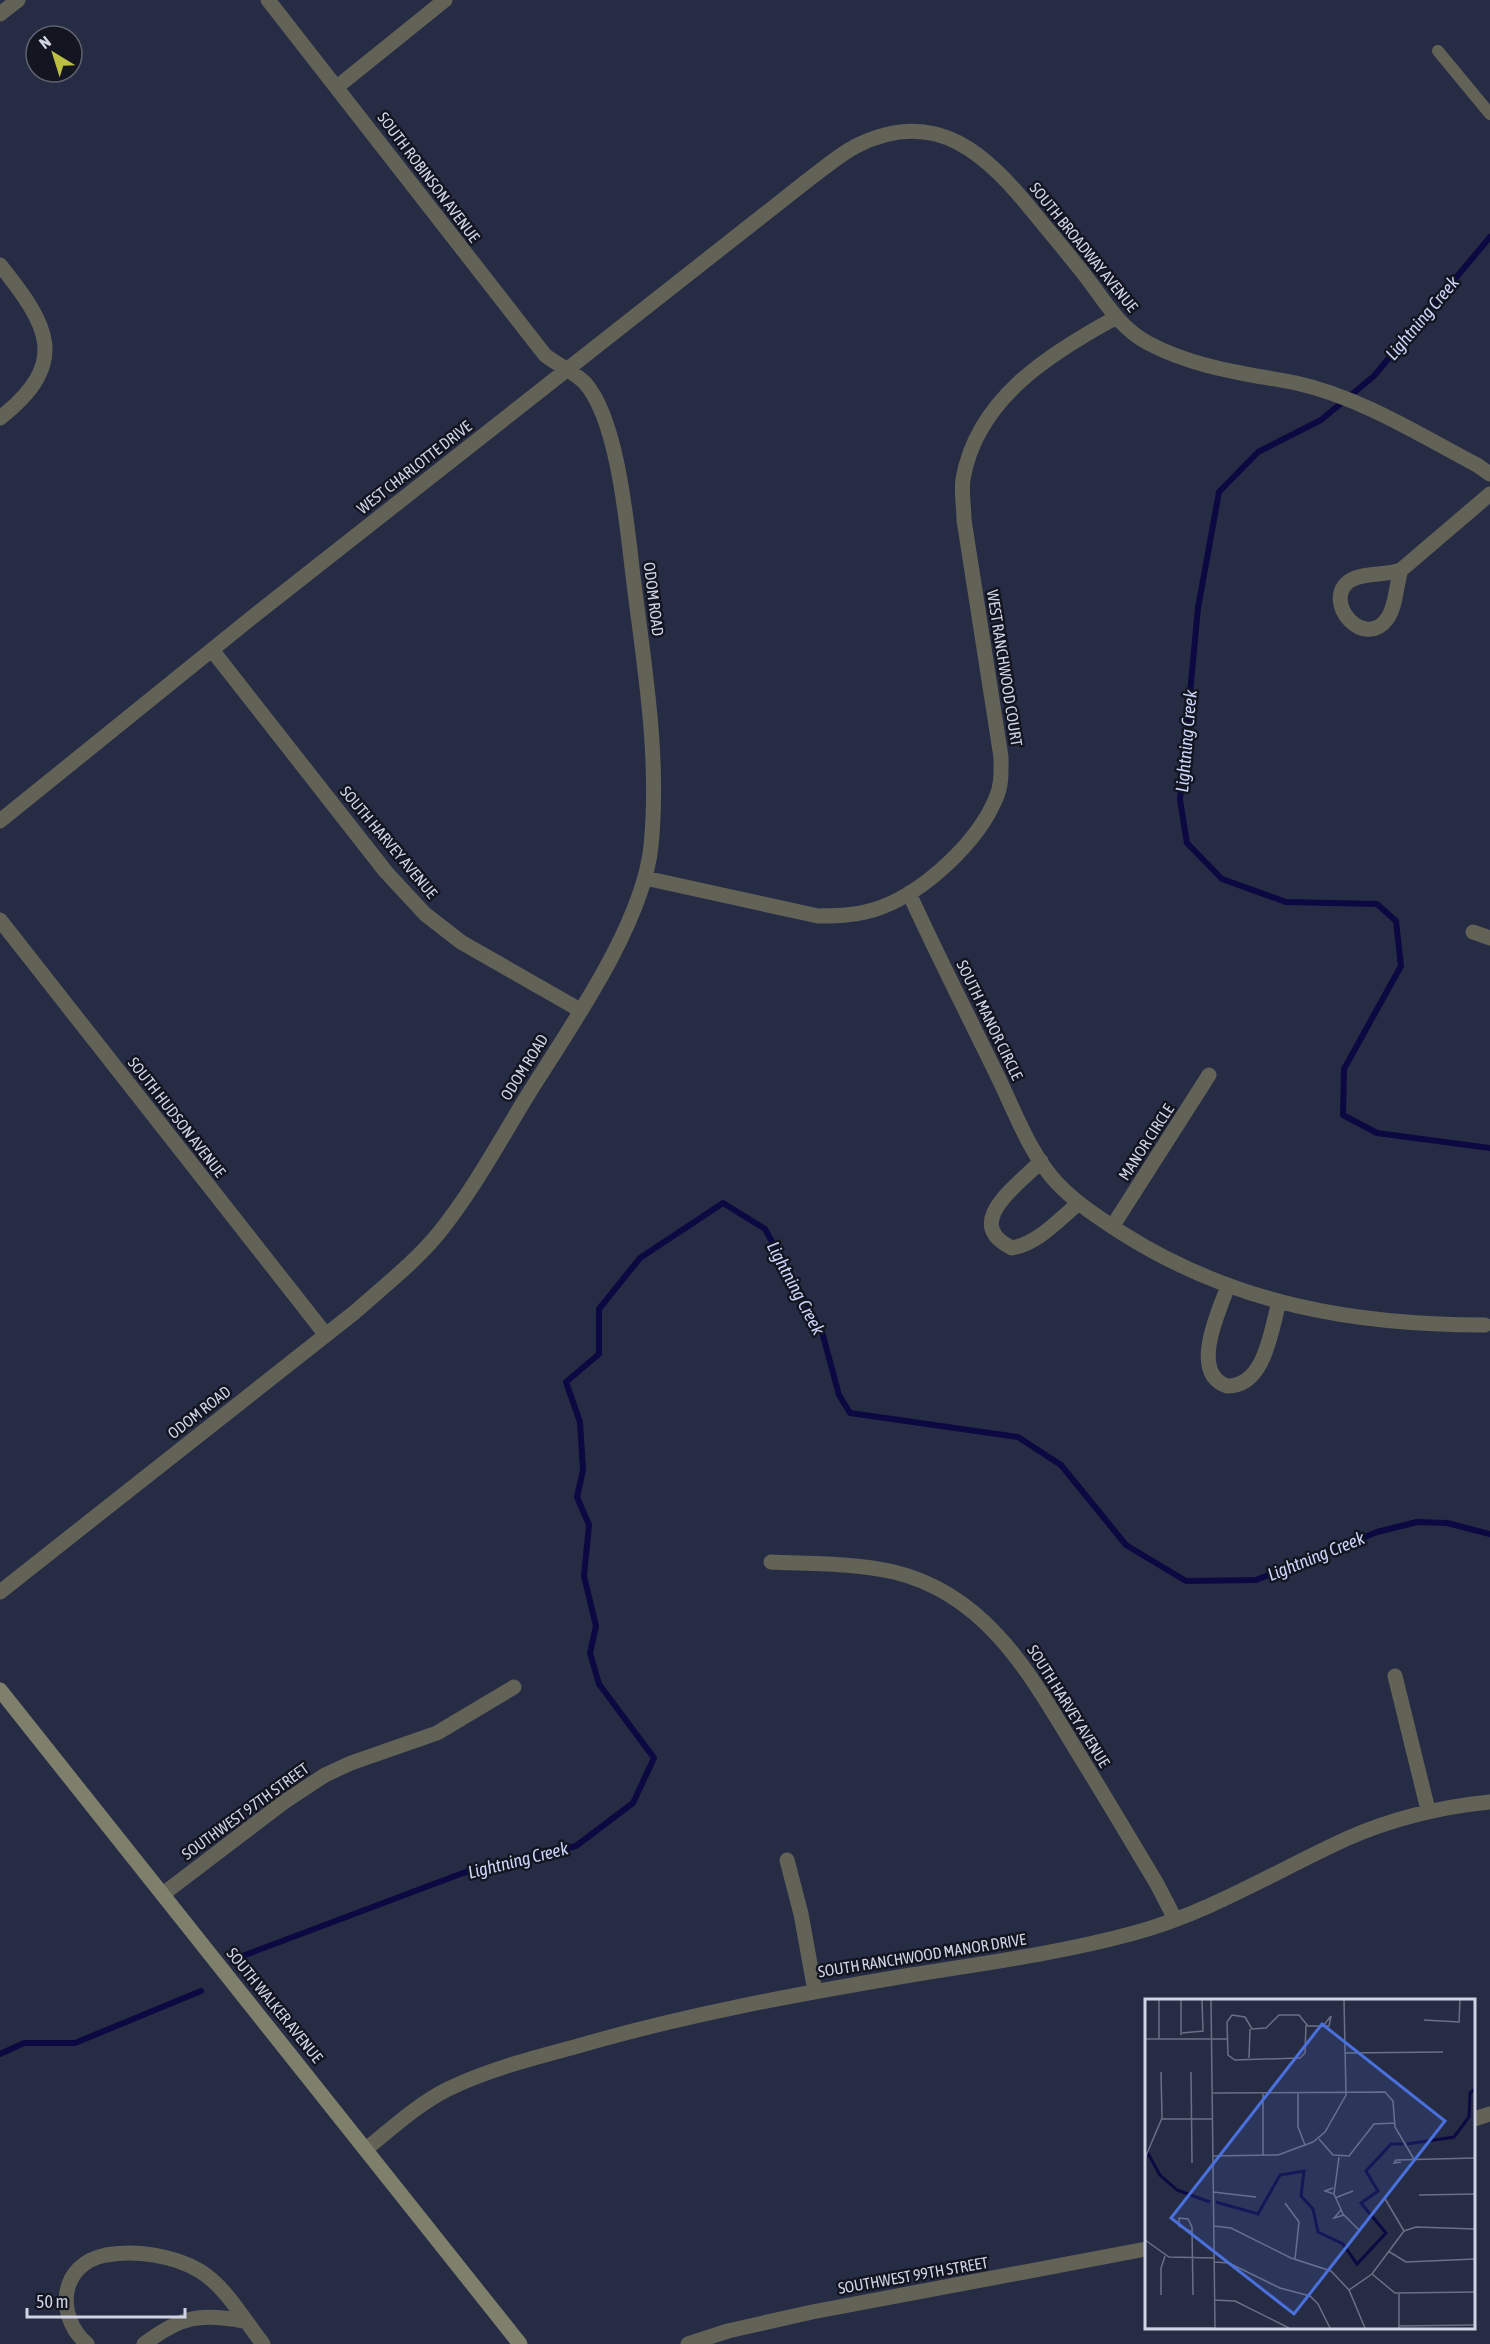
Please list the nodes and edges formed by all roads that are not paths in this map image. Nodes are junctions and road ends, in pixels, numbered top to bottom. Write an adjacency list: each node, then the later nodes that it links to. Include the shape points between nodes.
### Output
1 (16, 0): 4 (street)
2 (268, 0): 6 (street, SOUTH ROBINSON AVENUE)
3 (445, 0): 6 (street)
4 (0, 14)
5 (1438, 51): 7 (lane)
6 (337, 87): 11 (street, SOUTH ROBINSON AVENUE, via 545,355)
7 (1490, 114)
8 (855, 147): 10 (street, SOUTH BROADWAY AVENUE, via 899,133 923,131 959,141 998,170); 11 (street, WEST CHARLOTTE DRIVE)
9 (0, 266): 12 (street, via 37,315 44,338 44,363 27,393)
10 (1115, 318): 13 (street, SOUTH BROADWAY AVENUE, via 1146,342 1192,363 1295,383 1368,409); 19 (street, WEST RANCHWOOD COURT, via 1023,379 994,408 971,445 962,481 964,520 988,687 999,732 1001,778 997,796 978,830 930,880)
11 (566, 371): 16 (street, WEST CHARLOTTE DRIVE); 18 (street, ODOM ROAD, via 582,380 597,403 618,468 650,705 653,789 651,847)
12 (0, 418)
13 (1490, 474)
14 (1490, 494): 15 (street)
15 (1401, 570): 15 (street, via 1356,577 1345,585 1341,602 1349,621 1365,630 1387,620)
16 (212, 650): 17 (street, WEST CHARLOTTE DRIVE); 23 (street, SOUTH HARVEY AVENUE, via 386,872 425,914 462,942)
17 (0, 821)
18 (645, 878): 19 (street, WEST RANCHWOOD COURT, via 818,916 864,912); 23 (street, ODOM ROAD, via 622,936)
19 (909, 893): 25 (street, SOUTH MANOR CIRCLE)
20 (0, 921): 31 (street, SOUTH HUDSON AVENUE)
21 (1473, 932): 22 (street)
22 (1490, 939)
23 (580, 1010): 31 (street, ODOM ROAD, via 442,1229 401,1272)
24 (1209, 1075): 27 (street, MANOR CIRCLE)
25 (1041, 1161): 26 (street, SOUTH MANOR CIRCLE); 26 (street, via 992,1213 996,1236 1012,1248 1022,1246)
26 (1079, 1203): 27 (street, SOUTH MANOR CIRCLE)
27 (1112, 1227): 28 (street, SOUTH MANOR CIRCLE, via 1146,1248)
28 (1228, 1286): 29 (street, SOUTH MANOR CIRCLE); 29 (street, via 1207,1361 1213,1377 1227,1386 1243,1382 1260,1366)
29 (1279, 1302): 30 (street, SOUTH MANOR CIRCLE, via 1400,1324)
30 (1485, 1325)
31 (326, 1335): 33 (street, ODOM ROAD)
32 (771, 1562): 41 (street, SOUTH HARVEY AVENUE, via 895,1573 949,1597 984,1621 1030,1674 1157,1884)
33 (0, 1592)
34 (1395, 1676): 38 (street)
35 (514, 1687): 40 (street, SOUTHWEST 97TH STREET, via 437,1732 325,1775)
36 (0, 1690): 40 (main road, SOUTH WALKER AVENUE)
37 (1490, 1802): 38 (street, SOUTH RANCHWOOD MANOR DRIVE)
38 (1428, 1810): 41 (street, SOUTH RANCHWOOD MANOR DRIVE, via 1348,1838)
39 (787, 1860): 42 (street)
40 (163, 1894): 45 (main road, SOUTH WALKER AVENUE)
41 (1174, 1919): 42 (street, SOUTH RANCHWOOD MANOR DRIVE, via 1136,1933 1060,1950)
42 (815, 1991): 45 (street, SOUTH RANCHWOOD MANOR DRIVE, via 662,2021 473,2078 420,2105)
43 (1490, 2114): 44 (street)
44 (1475, 2118)
45 (366, 2149): 51 (main road, SOUTH WALKER AVENUE)
46 (1145, 2249): 52 (street, SOUTHWEST 99TH STREET, via 812,2312)
47 (244, 2321): 48 (street, via 218,2285 201,2271 161,2256 104,2255 76,2273 66,2293 67,2317); 49 (street, via 191,2318 167,2327); 50 (street)
48 (87, 2344)
49 (144, 2344)
50 (263, 2344)
51 (520, 2344)
52 (688, 2344)

